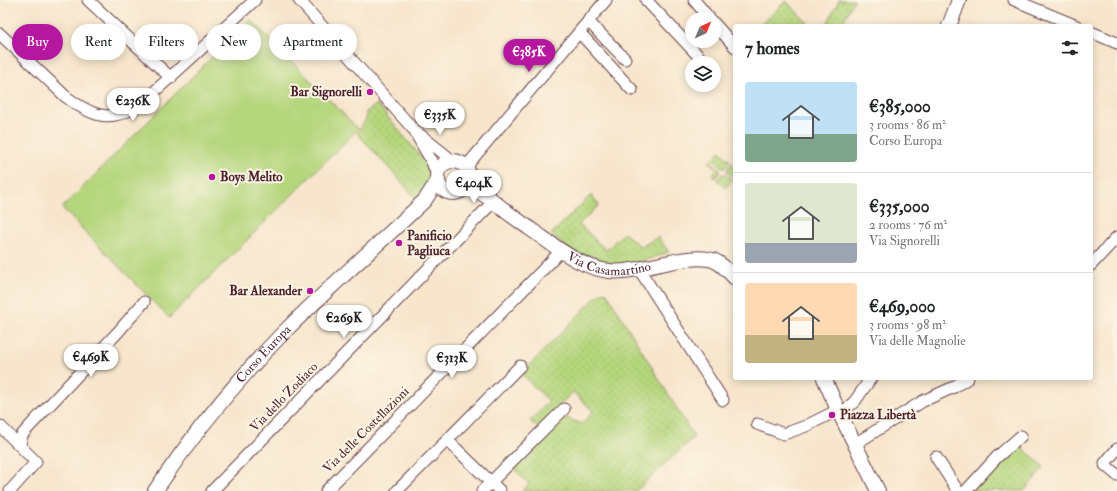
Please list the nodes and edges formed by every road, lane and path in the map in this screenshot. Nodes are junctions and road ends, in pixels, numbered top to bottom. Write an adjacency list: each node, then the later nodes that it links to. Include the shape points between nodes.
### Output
1 (88, 0): 20 (street)
2 (255, 0): 20 (street)
3 (299, 0): 22 (street)
4 (606, 0): 12 (street)
5 (646, 0): 18 (street)
6 (694, 0): 9 (street)
7 (959, 0): 10 (main road)
8 (1014, 0): 11 (street)
9 (704, 12)
10 (950, 24)
11 (1072, 24)
12 (584, 27): 19 (street); 21 (street); 23 (street)
13 (721, 31): 17 (street)
14 (1093, 33): 16 (street)
15 (0, 34): 20 (street, via 65,96 82,108 101,116 116,116 133,109)
16 (1117, 43)
17 (733, 45)
18 (698, 56)
19 (621, 61)
20 (171, 78)
21 (632, 90)
22 (413, 128): 23 (street); 24 (street)
23 (464, 170): 24 (main road, via 448,162 439,171); 24 (main road, via 463,189 454,193); 25 (main road, Via Casamartino)
24 (440, 182): 50 (main road, Corso Europa, via 435,194 425,200 285,331 256,362 195,434)
25 (493, 202): 27 (main road, Via Casamartino); 51 (street, Via dello Zodiaco)
26 (1117, 237): 28 (street)
27 (561, 250): 29 (main road, Via Casamartino, via 575,260 600,270 611,272); 52 (street, Via delle Costellazioni)
28 (1093, 263)
29 (638, 269): 30 (main road, Via Casamartino, via 703,258 717,262); 36 (street)
30 (733, 276)
31 (144, 302): 44 (street, via 22,435)
32 (520, 366): 42 (street)
33 (825, 380): 38 (main road)
34 (870, 380): 38 (street, via 855,401)
35 (965, 380): 43 (street, via 923,401)
36 (723, 400)
37 (564, 409): 48 (street)
38 (839, 413): 39 (street, via 784,434); 43 (main road)
39 (757, 424)
40 (0, 426): 44 (street)
41 (1021, 436): 58 (street, via 997,457)
42 (447, 440): 48 (street); 53 (street)
43 (854, 444): 56 (main road)
44 (20, 445): 49 (street, via 36,462)
45 (1117, 449): 47 (street, via 1105,464)
46 (936, 457): 57 (street)
47 (1117, 475)
48 (490, 482): 54 (street); 55 (street)
49 (10, 491)
50 (155, 491)
51 (212, 491)
52 (326, 491)
53 (397, 491)
54 (482, 491)
55 (500, 491)
56 (878, 491)
57 (958, 491)
58 (966, 491)

